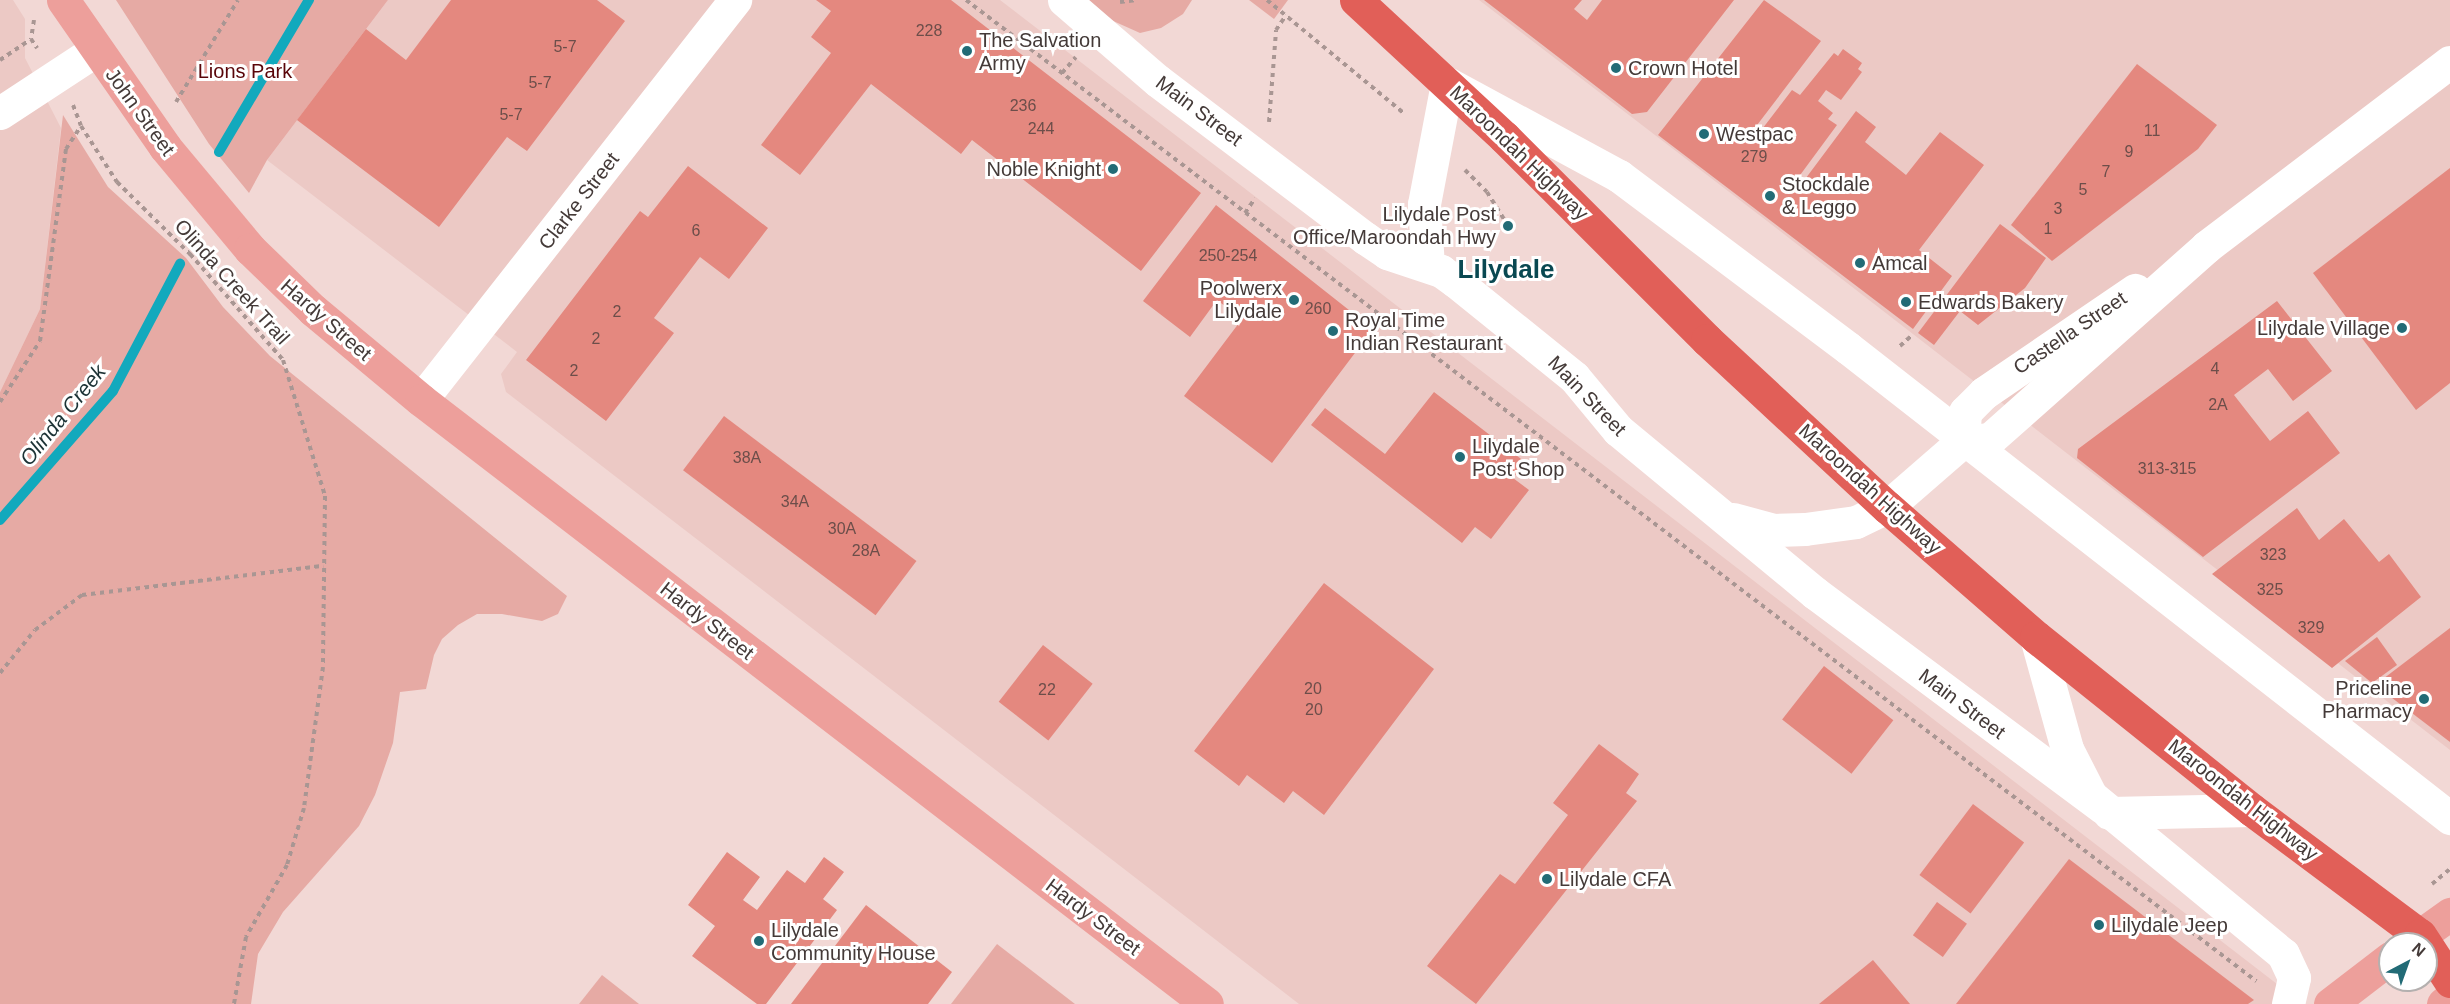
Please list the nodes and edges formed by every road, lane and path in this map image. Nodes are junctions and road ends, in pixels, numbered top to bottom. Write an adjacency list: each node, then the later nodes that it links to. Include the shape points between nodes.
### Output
1 (238, 0): 15 (path)
2 (735, 0): 25 (street, Clarke Street)
3 (966, 0): 21 (path)
4 (1064, 0): 20 (street, Main Street, via 1150,75)
5 (1267, 0): 8 (path)
6 (1356, 0): 14 (highway, Maroondah Highway)
7 (52, 8): 9 (path, via 32,21); 11 (main road, John Street)
8 (1286, 15): 19 (path, via 1403,111 1413,141 1421,151); 20 (path, via 1276,30)
9 (31, 39): 10 (path); 12 (path)
10 (35, 45)
11 (96, 50): 17 (street); 22 (main road, John Street, via 165,147)
12 (0, 60)
13 (2450, 62): 27 (street, Castella Street, via 2206,247 1990,439)
14 (1447, 83): 19 (street); 27 (street, via 1618,176 1848,348); 28 (highway, Maroondah Highway, via 1707,340)
15 (175, 103)
16 (77, 112): 18 (path, Olinda Creek Trail)
17 (0, 113)
18 (81, 126): 26 (path, via 66,149 40,341); 30 (path, Olinda Creek Trail, via 117,182 190,254 282,360 325,496)
19 (1434, 155): 23 (path, via 1459,166 1479,183); 24 (street, via 1423,217)
20 (1266, 163): 21 (path, via 1264,186); 24 (street, Main Street, via 1379,249)
21 (1245, 213): 44 (path)
22 (224, 219): 25 (main road, Hardy Street, via 275,275)
23 (1508, 226)
24 (1428, 266): 29 (street, Main Street, via 1455,280 1557,363 1618,430)
25 (421, 400): 47 (main road, Hardy Street)
26 (0, 402)
27 (1963, 441): 28 (street); 35 (street)
28 (1887, 507): 29 (street, via 1840,526 1774,530 1743,524); 31 (highway, Maroondah Highway)
29 (1719, 511): 33 (street, Main Street, via 1815,593)
30 (323, 566): 32 (path, via 82,595 34,630); 46 (path, Olinda Creek Trail, via 323,667 304,808 286,865 246,938)
31 (2036, 638): 33 (street, via 2067,749 2087,790); 34 (highway, Maroondah Highway)
32 (0, 673)
33 (2106, 810): 34 (street); 48 (street, via 2283,954 2294,978)
34 (2252, 810): 39 (highway, Maroondah Highway)
35 (2450, 818)
36 (2450, 869): 37 (path)
37 (2432, 884)
38 (2450, 914): 40 (main road)
39 (2415, 932)
40 (2433, 932)
41 (2438, 960): 43 (highway, Maroondah Highway)
42 (2378, 967): 49 (main road)
43 (2450, 981)
44 (2257, 982)
45 (2450, 998): 50 (main road)
46 (234, 1004)
47 (1207, 1004)
48 (2288, 1004)
49 (2330, 1004)
50 (2443, 1004)

